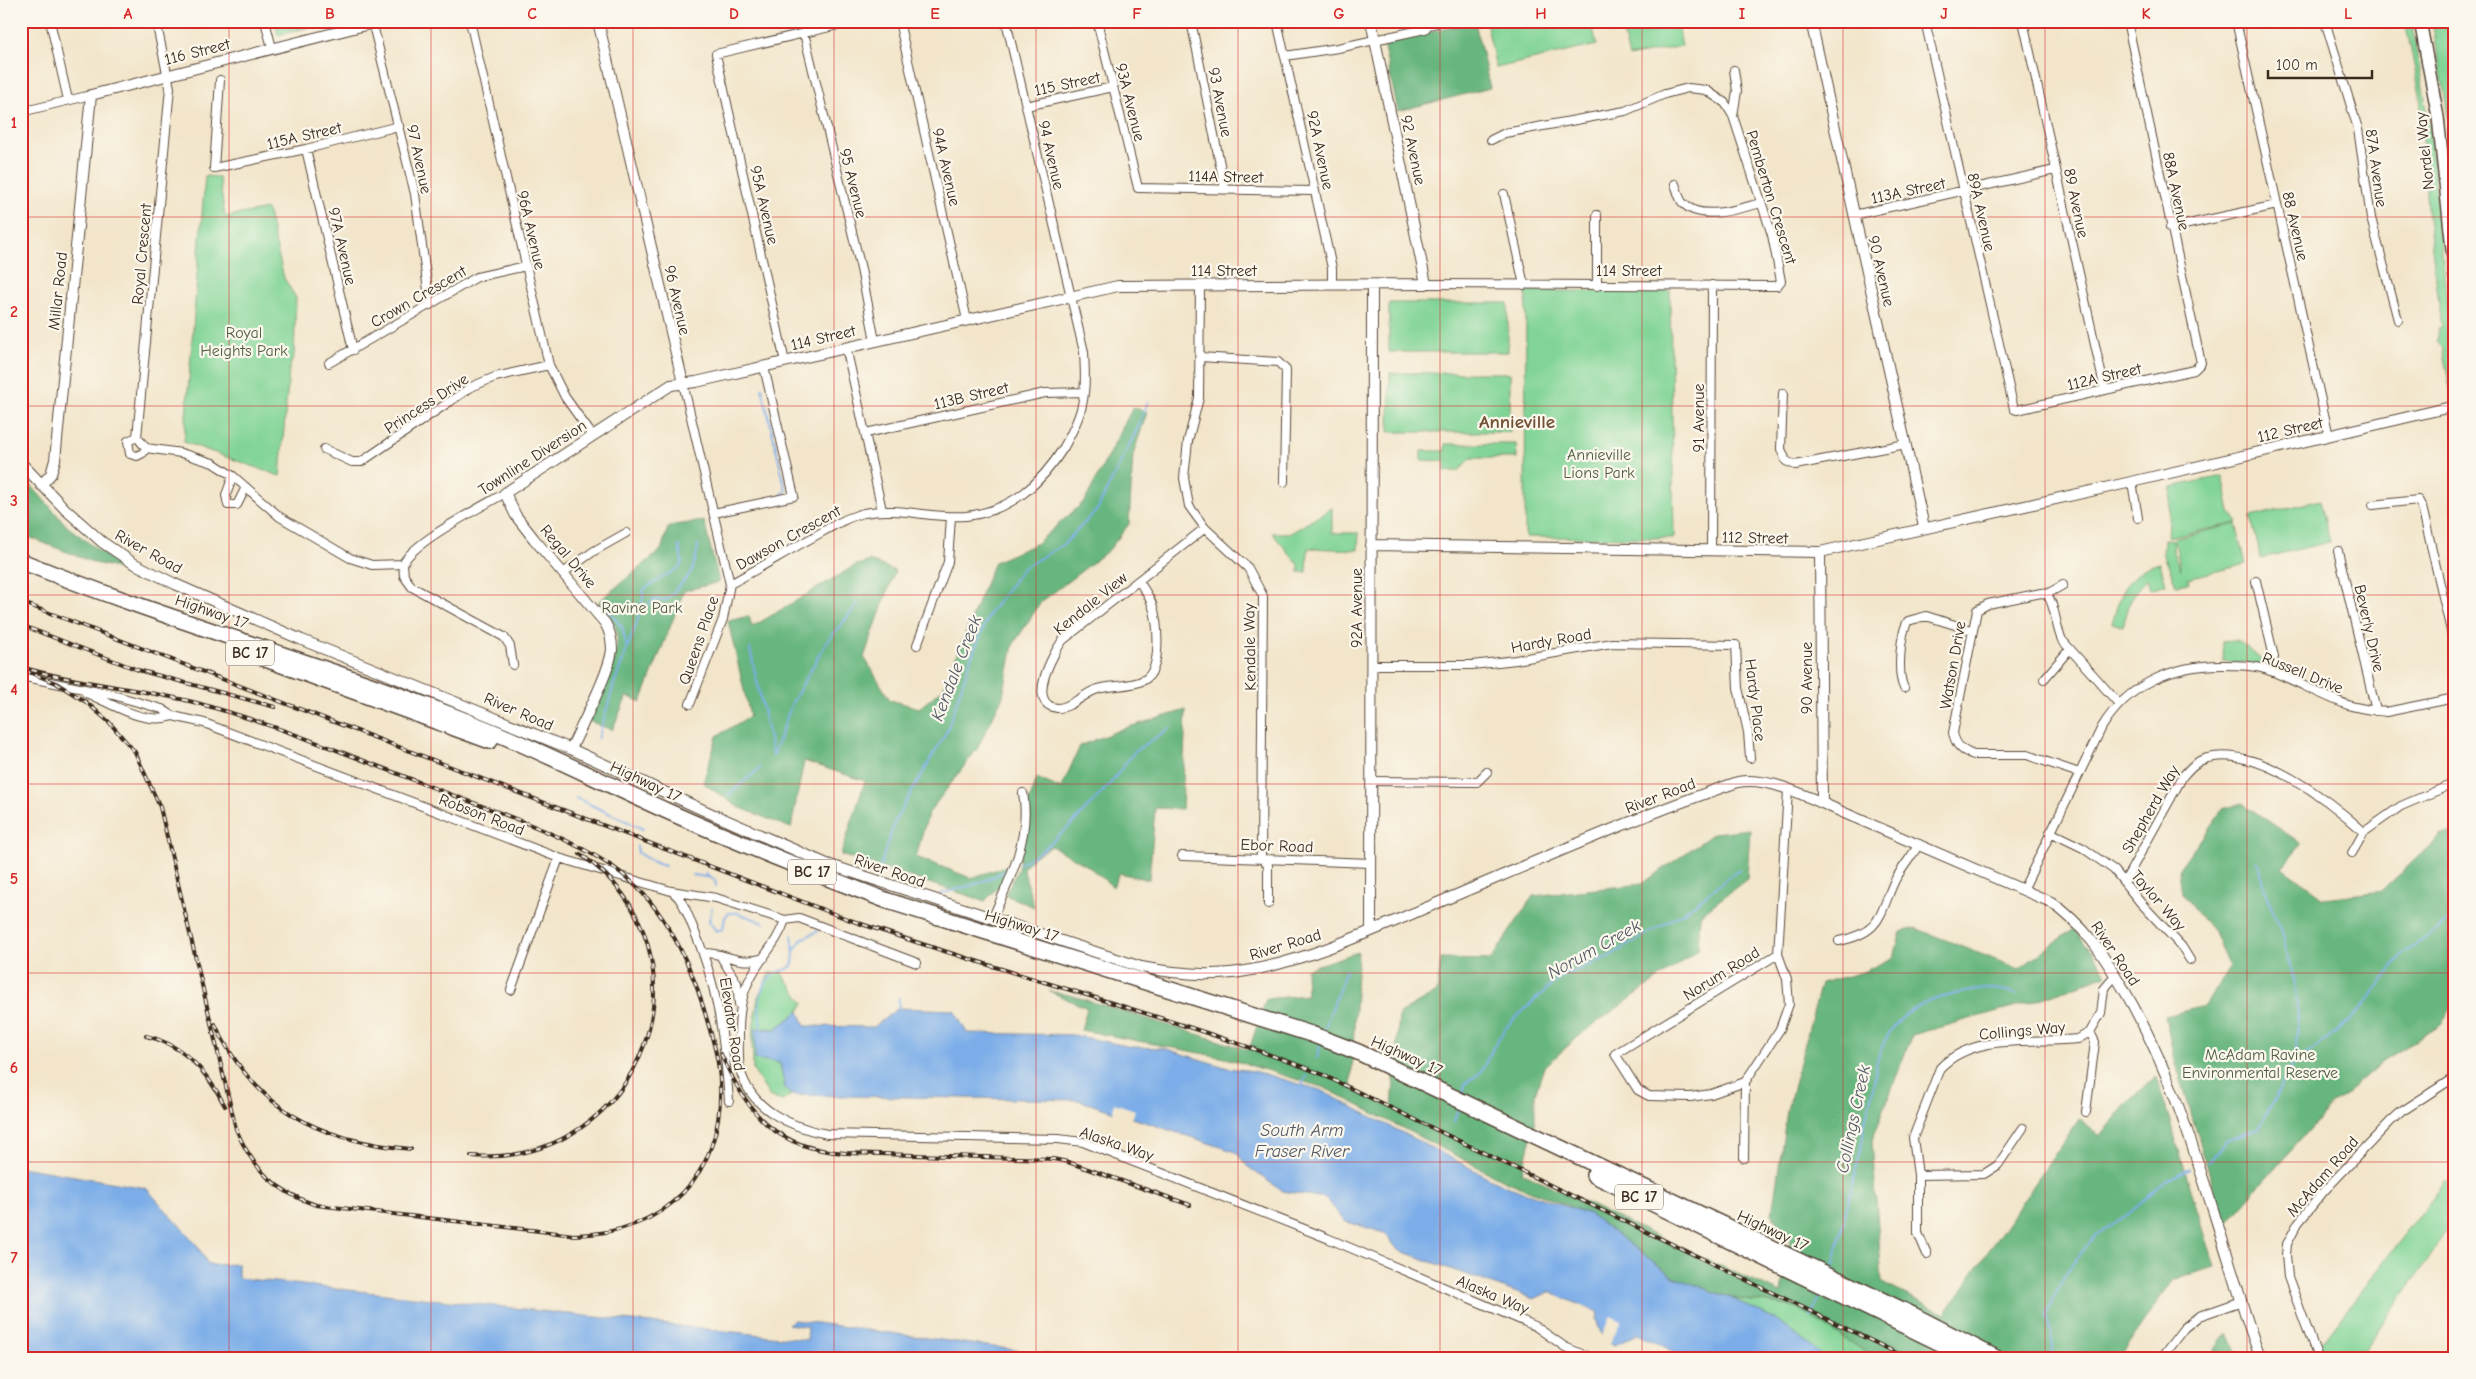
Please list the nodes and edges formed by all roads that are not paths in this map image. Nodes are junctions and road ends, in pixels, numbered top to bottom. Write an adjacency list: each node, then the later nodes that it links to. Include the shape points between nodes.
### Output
1 (50, 21): 31 (street)
2 (156, 21): 27 (street, Royal Crescent)
3 (265, 21): 24 (street)
4 (470, 21): 50 (street, 96A Avenue)
5 (598, 21): 73 (street, 96 Avenue)
6 (855, 21): 22 (street)
7 (898, 21): 62 (street, 94A Avenue)
8 (1006, 21): 32 (street, 94 Avenue)
9 (1097, 21): 29 (street, 93A Avenue)
10 (1191, 21): 41 (street, 93 Avenue)
11 (1277, 21): 25 (street, 92A Avenue)
12 (1371, 21): 23 (street, 92 Avenue)
13 (1811, 21): 48 (street, 90 Avenue)
14 (1925, 21): 43 (street, 89A Avenue)
15 (2023, 21): 38 (street, 89 Avenue)
16 (2127, 21): 49 (street, 88A Avenue)
17 (2236, 21): 46 (street, 88 Avenue)
18 (2325, 21): 63 (street, 87A Avenue, via 2355,117 2370,218)
19 (2420, 21): 51 (main road, Nordel Way, via 2438,117)
20 (376, 22): 24 (street, 116 Street); 35 (street, 97 Avenue)
21 (1437, 22): 23 (street, via 1425,29)
22 (804, 33): 64 (street, 95 Avenue, via 861,269); 68 (street, 95A Avenue, via 716,54)
23 (1375, 40): 25 (street); 53 (street, 92 Avenue)
24 (272, 48): 27 (street, 116 Street)
25 (1285, 56): 42 (street, 92A Avenue)
26 (1734, 70): 34 (street, Pemberton Crescent, via 1737,91)
27 (168, 74): 30 (street, 116 Street); 81 (street, Royal Crescent, via 170,88)
28 (220, 80): 37 (street, 115A Street, via 214,168)
29 (1113, 87): 32 (street, 115 Street); 40 (street, 93A Avenue)
30 (91, 94): 31 (street, 116 Street); 90 (street, Millar Road, via 55,460 51,474)
31 (68, 100): 33 (street, 116 Street)
32 (1026, 106): 60 (street, 94 Avenue)
33 (21, 112)
34 (1733, 116): 36 (street, Pemberton Crescent, via 1725,102 1706,90 1688,88 1625,111 1505,133); 45 (street, Pemberton Crescent)
35 (399, 126): 37 (street, 115A Street); 61 (street, 97 Avenue, via 415,194)
36 (1491, 140)
37 (306, 149): 66 (street, 97A Avenue)
38 (2055, 170): 43 (street, 113A Street); 74 (street, 89 Avenue)
39 (1676, 184): 45 (street, via 1682,202 1698,213)
40 (1138, 188): 41 (street, 114A Street)
41 (1225, 189): 42 (street, 114A Street)
42 (1314, 191): 54 (street, 92A Avenue, via 1332,268)
43 (1963, 192): 48 (street, 113A Street); 78 (street, 89A Avenue)
44 (1504, 194): 56 (street)
45 (1761, 203): 59 (street, Pemberton Crescent, via 1782,277)
46 (2277, 205): 49 (street); 82 (street, 88 Avenue)
47 (1597, 215): 58 (street)
48 (1854, 215): 83 (street, 90 Avenue)
49 (2170, 228): 71 (street, 88A Avenue)
50 (526, 266): 61 (street, Crown Crescent, via 477,278); 70 (street, 96A Avenue)
51 (2455, 277)
52 (1200, 284): 54 (street, 114 Street); 60 (street, 114 Street, via 1118,286); 67 (street, Kendale Way)
53 (1426, 284): 55 (street, 114 Street); 56 (street, 114 Street)
54 (1332, 285): 55 (street, 114 Street)
55 (1372, 285): 101 (street, 92A Avenue)
56 (1524, 285): 58 (street, 114 Street)
57 (1712, 285): 58 (street, 114 Street); 59 (street, 114 Street); 102 (street, 91 Avenue)
58 (1597, 286)
59 (1777, 286)
60 (1070, 296): 62 (street, 114 Street); 75 (street, Dawson Crescent, via 1084,352)
61 (430, 305): 66 (street, Crown Crescent)
62 (967, 320): 64 (street, 114 Street)
63 (2398, 320)
64 (875, 341): 65 (street, 114 Street)
65 (846, 347): 68 (street, 114 Street); 79 (street)
66 (353, 350): 69 (street, Crown Crescent)
67 (1200, 357): 88 (street, via 1278,362 1286,370); 99 (street, Kendale Way, via 1199,398 1188,441 1184,478 1189,506)
68 (785, 362): 72 (street, 114 Street)
69 (329, 363)
70 (549, 366): 80 (street, 96A Avenue, via 565,397); 85 (street, Princess Drive, via 495,377 471,388 361,462 352,462)
71 (2200, 366): 74 (street, 112A Street)
72 (764, 367): 73 (street, 114 Street); 95 (street, via 794,496)
73 (683, 383): 80 (street, Townline Diversion, via 662,389); 95 (street, 96 Avenue)
74 (2105, 390): 78 (street, 112A Street)
75 (1084, 392): 79 (street, 113B Street, via 1045,393); 96 (street, Dawson Crescent, via 1077,420 1067,441 1034,487 1003,507)
76 (1783, 393): 83 (street, via 1781,449 1786,461 1795,464)
77 (2455, 406): 82 (street, 112 Street)
78 (2014, 409)
79 (866, 433): 94 (street)
80 (592, 435): 92 (street, Townline Diversion)
81 (137, 436): 84 (street); 84 (street, Royal Crescent, via 128,441 130,454 140,455)
82 (2328, 436): 89 (street, 112 Street)
83 (1906, 444): 98 (street, 90 Avenue)
84 (146, 448): 87 (street, Royal Crescent, via 188,454 213,463)
85 (324, 448)
86 (21, 463): 90 (street, River Road)
87 (233, 476): 91 (street, Royal Crescent); 91 (street, via 226,495 228,505 236,505)
88 (1284, 482)
89 (2132, 482): 97 (street); 98 (street, 112 Street)
90 (41, 485): 131 (street, River Road, via 102,542 160,576 302,640)
91 (246, 487): 106 (street, Royal Crescent, via 280,517 350,558 372,565)
92 (505, 493): 106 (street, Townline Diversion, via 418,546); 108 (street, Regal Drive, via 516,516)
93 (2373, 505): 117 (street, via 2418,500)
94 (882, 510): 96 (street, Dawson Crescent); 111 (street, Dawson Crescent, via 842,521)
95 (714, 513): 111 (street, 96 Avenue)
96 (951, 517): 115 (street, via 948,562)
97 (2138, 518)
98 (1924, 527): 103 (street, 112 Street)
99 (1205, 528): 109 (street, Kendale View); 146 (street, Kendale Way, via 1248,568 1263,596)
100 (626, 533): 108 (street)
101 (1371, 545): 102 (street, 112 Street); 120 (street, 92A Avenue)
102 (1711, 551): 103 (street, 112 Street)
103 (1820, 552): 139 (street, 90 Avenue)
104 (2338, 552): 129 (street, Beverly Drive)
105 (21, 561): 166 (highway, Highway 17 / BC 17, via 84,586 328,669 484,728 667,811 888,901)
106 (403, 564): 119 (street, via 404,576 412,587 504,638 510,646)
107 (21, 572): 166 (highway, Highway 17 / BC 17, via 477,736 717,843 884,910)
108 (563, 573): 131 (street, Regal Drive, via 605,623 612,642 608,663)
109 (1139, 581): 109 (street, Kendale View, via 1152,604 1157,623 1157,650 1152,672 1145,680 1095,690 1062,707 1056,708 1048,703 1043,695 1043,684 1052,657 1063,640)
110 (2256, 581): 121 (street, via 2274,657)
111 (730, 584): 127 (street, Queens Place, via 723,619)
112 (2063, 585): 113 (street)
113 (2047, 594): 114 (street, Watson Drive, via 1980,607 1974,615); 118 (street, via 2052,603 2056,628)
114 (1971, 630): 125 (street, via 1926,616 1908,621 1900,675); 134 (street, Watson Drive, via 1953,733 1958,746 1974,755 2027,756)
115 (917, 645)
116 (1736, 645): 120 (street, Hardy Road, via 1612,643 1472,665); 132 (street, Hardy Place, via 1738,688)
117 (2455, 648)
118 (2069, 650): 123 (street); 128 (street)
119 (513, 665)
120 (1371, 665): 135 (street, 92A Avenue)
121 (2270, 671): 128 (street, Russell Drive, via 2238,665 2178,669 2151,681); 129 (street, Russell Drive, via 2349,706)
122 (21, 676): 124 (street, Robson Road)
123 (2044, 679)
124 (68, 686): 130 (street, Robson Road, via 162,709); 130 (street, Robson Road, via 137,716 162,720)
125 (1904, 688)
126 (2455, 698): 129 (street, Russell Drive, via 2386,712)
127 (690, 704)
128 (2119, 704): 134 (street, Russell Drive, via 2098,734)
129 (2376, 711)
130 (173, 716): 145 (street, Robson Road, via 204,723)
131 (571, 749): 153 (street, River Road, via 827,864)
132 (1750, 758)
133 (1486, 772): 135 (street, via 1477,782)
134 (2079, 773): 140 (street, Russell Drive)
135 (1371, 781): 147 (street, 92A Avenue)
136 (2455, 783): 141 (street, via 2401,806)
137 (1788, 790): 139 (street, River Road); 154 (street, River Road, via 1750,780 1726,786); 157 (street, Norum Road)
138 (1023, 793): 153 (street, via 1022,840)
139 (1822, 803): 142 (street, River Road)
140 (2050, 832): 148 (street, Taylor Way, via 2083,848); 150 (street, Russell Drive)
141 (2364, 832): 143 (street); 148 (street, Shepherd Way, via 2339,809 2289,776 2240,758 2207,758 2183,776)
142 (1919, 844): 150 (street, River Road); 155 (street, via 1896,879 1880,919 1851,939)
143 (2352, 853)
144 (1182, 856): 146 (street, Ebor Road)
145 (559, 858): 149 (street, Robson Road); 163 (street)
146 (1261, 858): 147 (street, Ebor Road); 151 (street, Kendale Way, via 1268,865)
147 (1371, 863): 154 (street, 92A Avenue)
148 (2125, 881): 160 (street, Taylor Way)
149 (671, 890): 152 (street, Robson Road, via 716,898); 156 (street, Elevator Road, via 682,902)
150 (2023, 890): 162 (street, River Road, via 2051,902 2071,916 2089,935)
151 (1268, 904)
152 (785, 920): 159 (street, via 782,933); 161 (street, Robson Road, via 799,918)
153 (992, 920): 154 (street, River Road, via 1141,967 1189,974 1245,972 1271,966)
154 (1371, 931)
155 (1839, 941)
156 (704, 952): 158 (street, Elevator Road); 169 (street, Elevator Road, via 722,1022)
157 (1778, 954): 168 (street, via 1787,978 1789,1004 1780,1028); 168 (street, Norum Road, via 1614,1054 1638,1090 1649,1096 1711,1094)
158 (721, 957): 159 (street, Elevator Road, via 742,962); 164 (street, Elevator Road, via 737,983)
159 (764, 958): 164 (street, Alaska Way, via 752,975)
160 (2190, 960)
161 (918, 963)
162 (2116, 976): 165 (street, Collings Way, via 2104,989 2101,1013); 176 (street, River Road, via 2159,1055 2177,1098)
163 (511, 990)
164 (740, 1006): 177 (street, Alaska Way, via 739,1059 746,1084 770,1113 796,1125 827,1134 1083,1142 1310,1231 1480,1303 1534,1326 1565,1347)
165 (2090, 1032): 170 (street, via 2095,1042); 173 (street, Collings Way, via 2078,1039 2064,1041 1982,1044 1949,1059 1940,1068 1913,1138)
166 (1310, 1039): 175 (highway, Highway 17 / BC 17, via 1435,1092)
167 (2455, 1077): 182 (street, McAdam Road, via 2390,1122 2324,1191 2292,1234 2286,1255 2288,1277)
168 (1745, 1082): 172 (street)
169 (729, 1101)
170 (2086, 1112)
171 (2023, 1128): 173 (street, via 1998,1165 1984,1174)
172 (1744, 1158)
173 (1918, 1175): 174 (street, Collings Way, via 1918,1233)
174 (1927, 1254)
175 (1848, 1291): 178 (highway, Highway 17 / BC 17); 179 (highway, Highway 17 / BC 17)
176 (2242, 1301): 180 (street, via 2199,1316 2184,1328); 181 (street, River Road)
177 (1591, 1358)
178 (1971, 1358)
179 (1996, 1358)
180 (2161, 1358)
181 (2261, 1358)
182 (2318, 1358)

